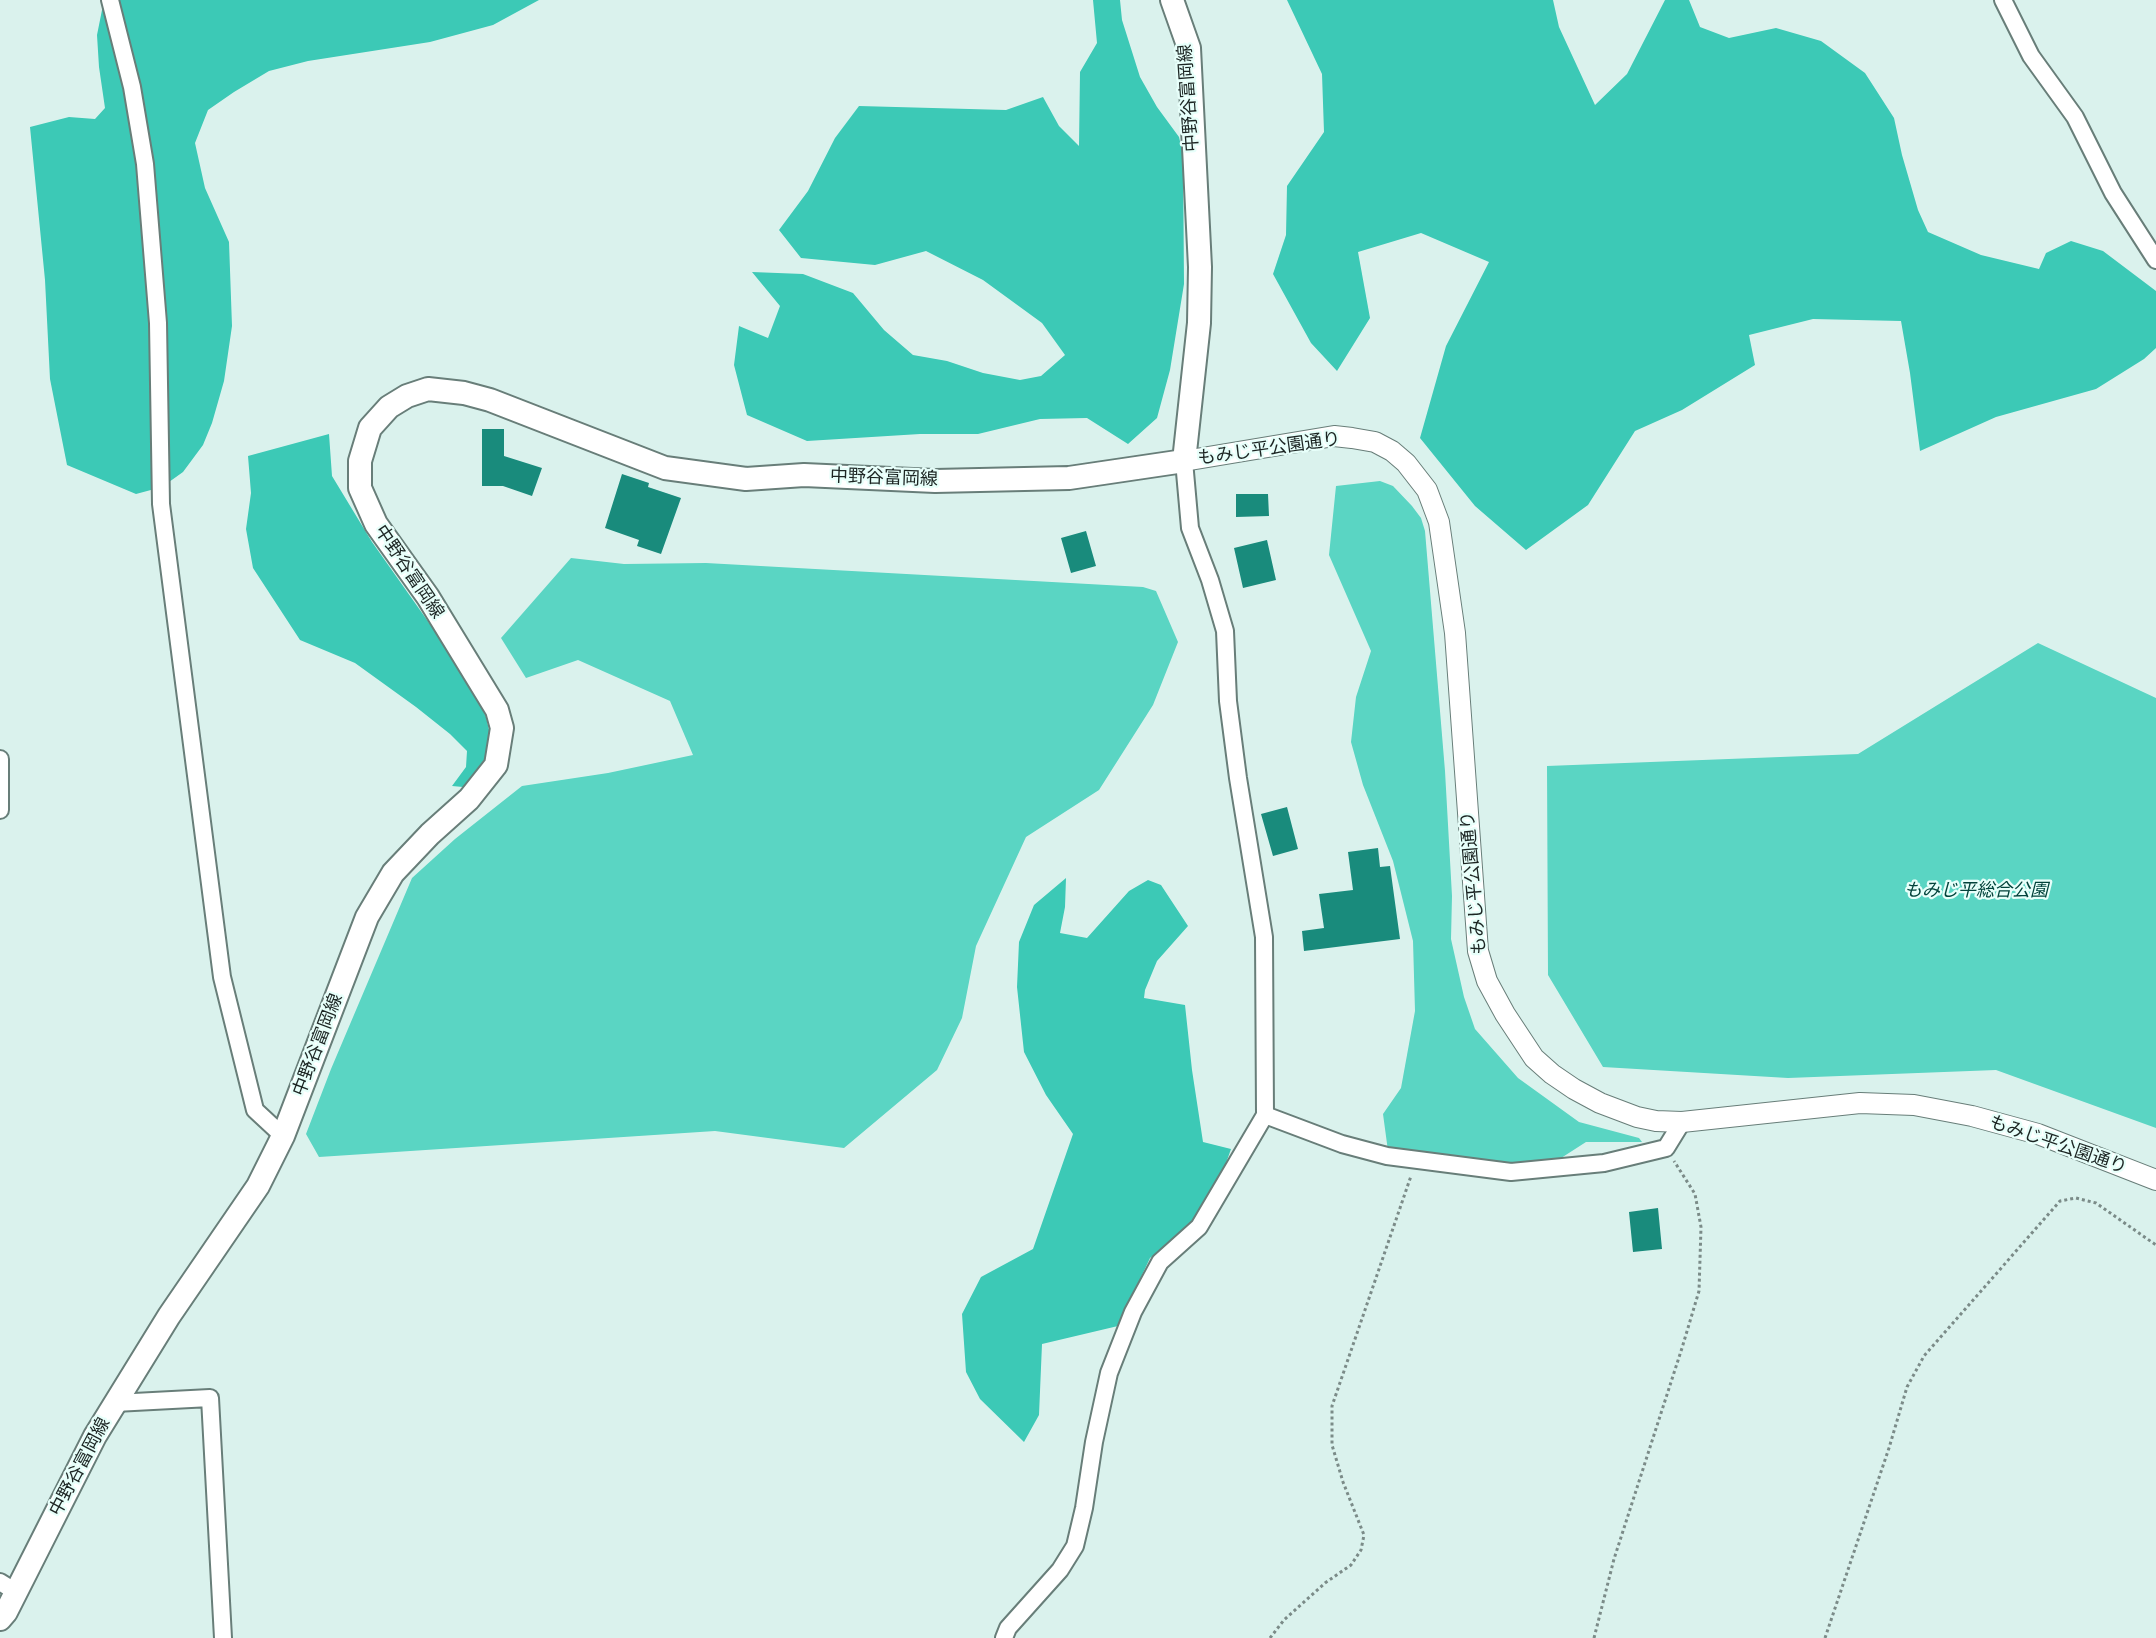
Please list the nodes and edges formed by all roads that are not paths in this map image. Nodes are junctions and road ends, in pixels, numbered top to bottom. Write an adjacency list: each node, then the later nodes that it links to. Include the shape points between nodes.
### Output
1 (110, 0): 10 (street, via 132,87 145,164 158,323 161,504 222,977 255,1110)
2 (1172, 0): 5 (main road, 中野谷富岡線, via 1189,48 1200,267 1199,322)
3 (2003, 0): 4 (street, via 2031,56 2075,117 2113,193)
4 (2156, 260)
5 (1184, 461): 8 (street, via 1190,528 1225,632 1228,701 1264,937); 9 (street, もみじ平公園通り, via 1334,436 1375,442 1392,451 1427,490 1439,522 1447,567 1478,951 1487,981 1534,1058 1552,1074 1574,1089 1629,1114); 10 (main road, 中野谷富岡線, via 1069,478 935,481 804,474 746,479 665,468 464,393 428,388 389,407 370,428 360,461 360,488 375,524 428,597 497,710 501,728 496,765 469,799 393,873 367,917)
6 (0, 759): 7 (street)
7 (0, 810)
8 (1265, 1115): 9 (street, via 1387,1156 1511,1172 1604,1163 1666,1148); 16 (street, via 1199,1227 1160,1262 1133,1312 1109,1373 1075,1546)
9 (1682, 1122): 11 (street, もみじ平公園通り, via 1860,1103 1914,1105 2038,1134)
10 (283, 1136): 12 (main road, 中野谷富岡線, via 258,1186 168,1316)
11 (2156, 1179)
12 (115, 1403): 13 (main road, 中野谷富岡線); 15 (street, via 210,1398)
13 (8, 1587): 14 (main road, 中野谷富岡線, via 6,1612)
14 (0, 1619)
15 (223, 1638)
16 (1004, 1638)

